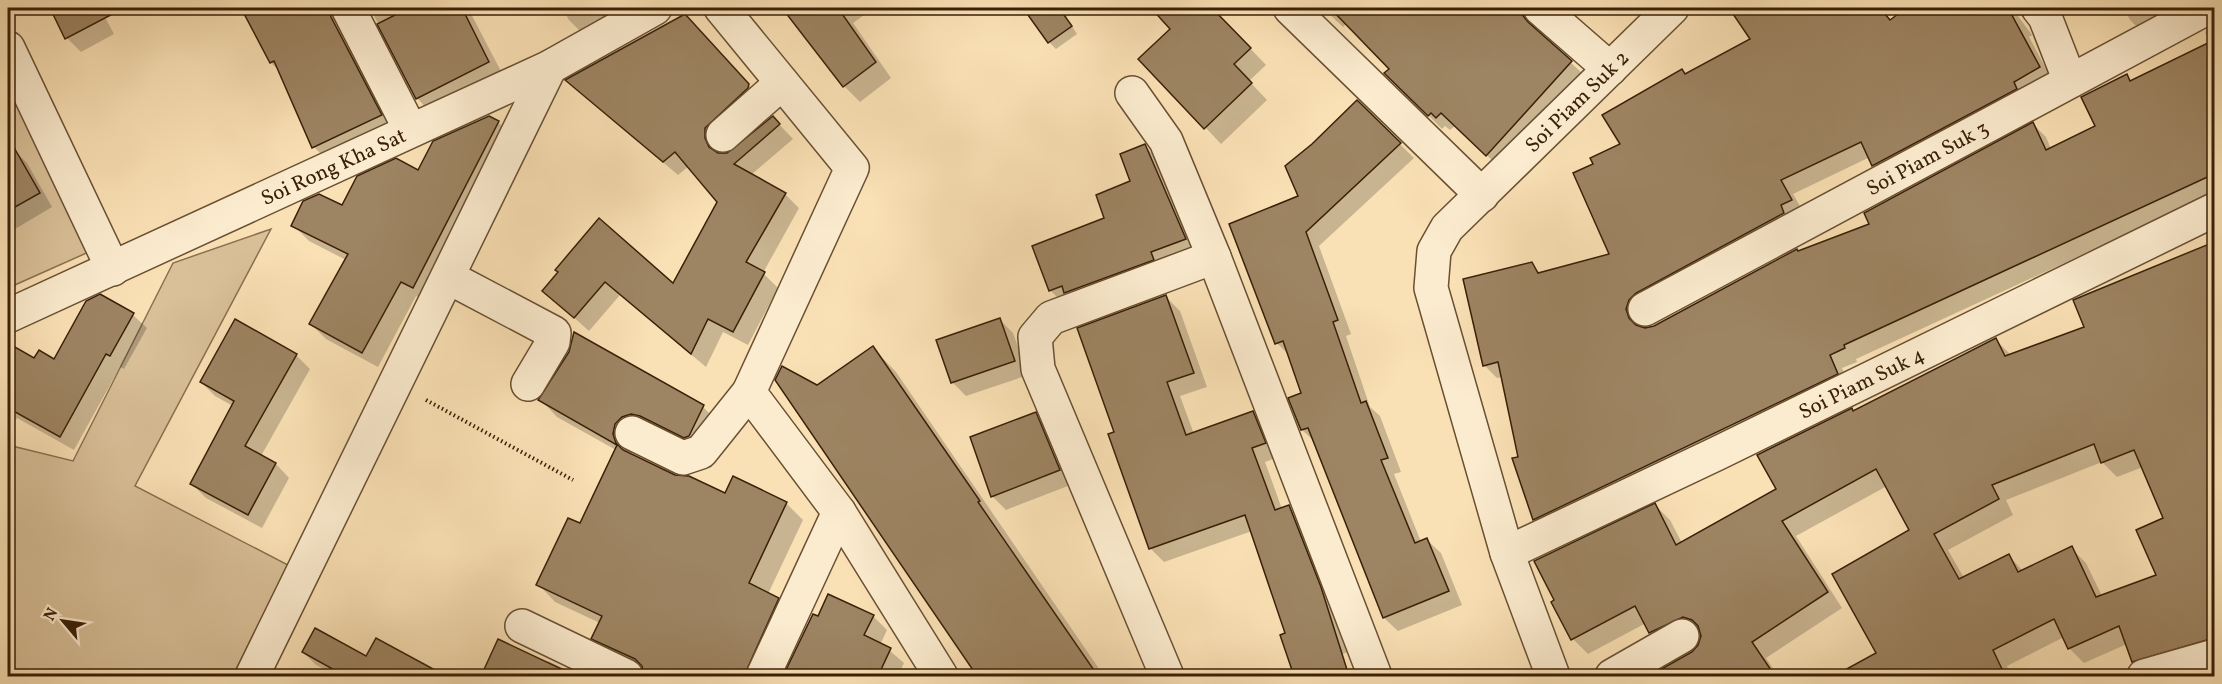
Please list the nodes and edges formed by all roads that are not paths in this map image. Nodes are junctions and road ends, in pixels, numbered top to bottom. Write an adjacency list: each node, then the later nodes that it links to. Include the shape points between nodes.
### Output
1 (348, 8): 15 (street)
2 (655, 8): 10 (street, Soi Rong Kha Sat)
3 (721, 8): 13 (street)
4 (1290, 8): 17 (street)
5 (1540, 8): 11 (street)
6 (1672, 8): 11 (street, Soi Piam Suk 2)
7 (2038, 8): 12 (street)
8 (2207, 8): 12 (street, Soi Piam Suk 3)
9 (8, 48): 20 (street)
10 (550, 67): 15 (street, Soi Rong Kha Sat); 21 (street)
11 (1610, 69): 17 (street, Soi Piam Suk 2)
12 (2070, 81): 22 (street, Soi Piam Suk 3)
13 (782, 83): 16 (street); 25 (street, via 852,168)
14 (1132, 93): 19 (street, via 1166,141)
15 (410, 129): 20 (street, Soi Rong Kha Sat)
16 (723, 135)
17 (1482, 195): 28 (street, Soi Piam Suk 2, via 1447,228 1434,250 1431,288)
18 (2214, 210): 28 (street, Soi Piam Suk 4)
19 (1214, 257): 36 (street, via 1051,318 1035,337 1038,369); 37 (street)
20 (113, 269): 23 (street, Soi Rong Kha Sat)
21 (448, 277): 24 (street, via 554,333 553,342); 32 (street)
22 (1645, 309)
23 (8, 316)
24 (528, 384)
25 (749, 392): 26 (street, via 701,452 683,458); 27 (street)
26 (632, 434)
27 (839, 512): 34 (street); 35 (street)
28 (1507, 553): 38 (street, Soi Piam Suk 2)
29 (522, 626): 33 (street)
30 (1682, 636): 39 (street)
31 (2214, 656): 40 (street)
32 (252, 676)
33 (626, 676)
34 (763, 676)
35 (941, 676)
36 (1167, 676)
37 (1375, 676)
38 (1553, 676)
39 (1612, 676)
40 (2144, 676)

